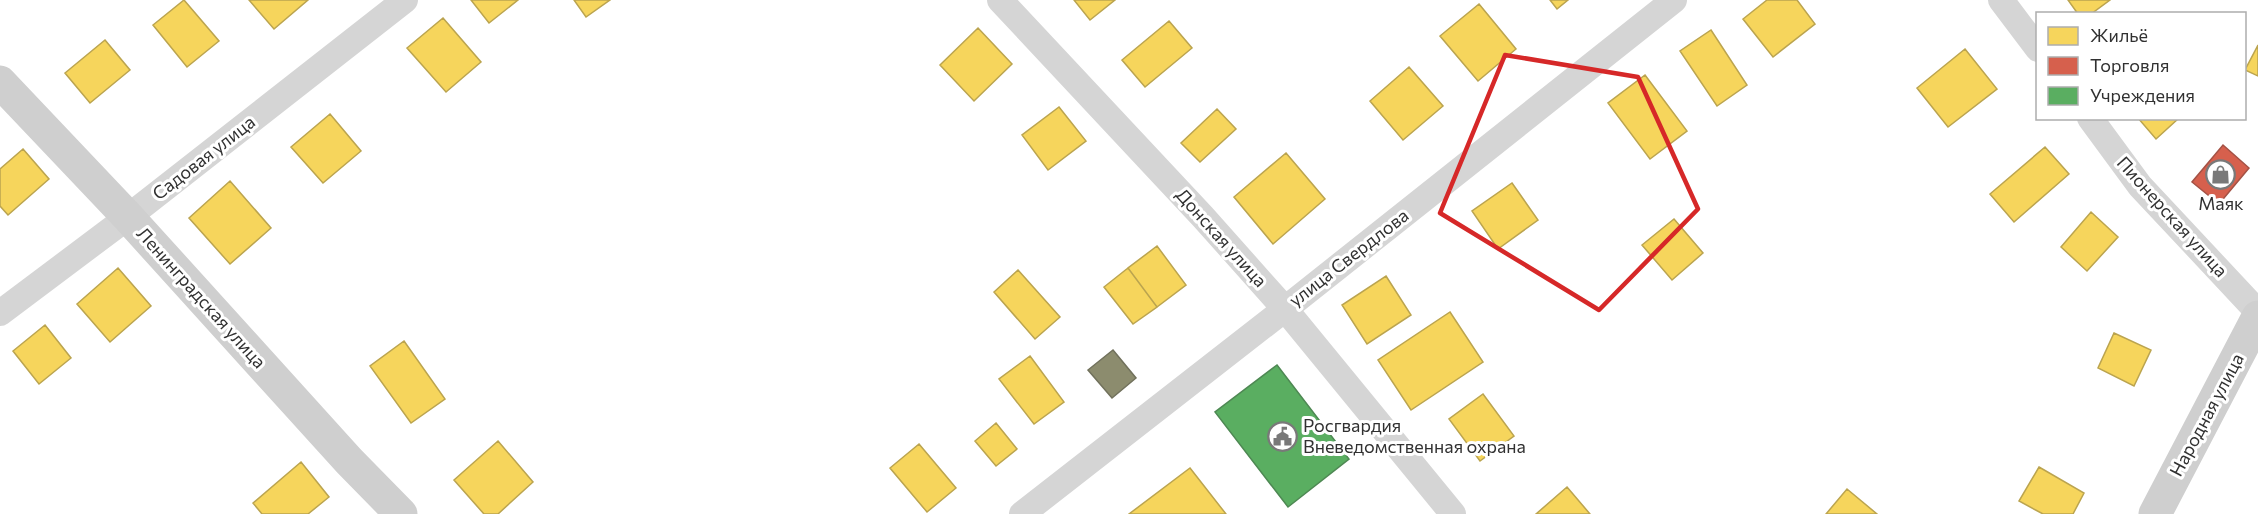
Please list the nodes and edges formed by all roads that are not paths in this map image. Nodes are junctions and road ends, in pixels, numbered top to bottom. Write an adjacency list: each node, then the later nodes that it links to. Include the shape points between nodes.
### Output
1 (405, 0): 8 (street, Садовая улица)
2 (1000, 0): 9 (street, Донская улица)
3 (1674, 0): 9 (street, улица Свердлова)
4 (2001, 0): 5 (street)
5 (2036, 48)
6 (0, 82): 8 (street, Ленинградская улица)
7 (2091, 120): 10 (street, Пионерская улица, via 2140,186)
8 (128, 218): 11 (street, Садовая улица); 13 (street, Ленинградская улица)
9 (1285, 309): 14 (street, улица Свердлова); 15 (street, Донская улица)
10 (2258, 312)
11 (0, 313)
12 (2258, 317): 16 (street, Народная улица)
13 (401, 514)
14 (1022, 514)
15 (1453, 514)
16 (2155, 514)

